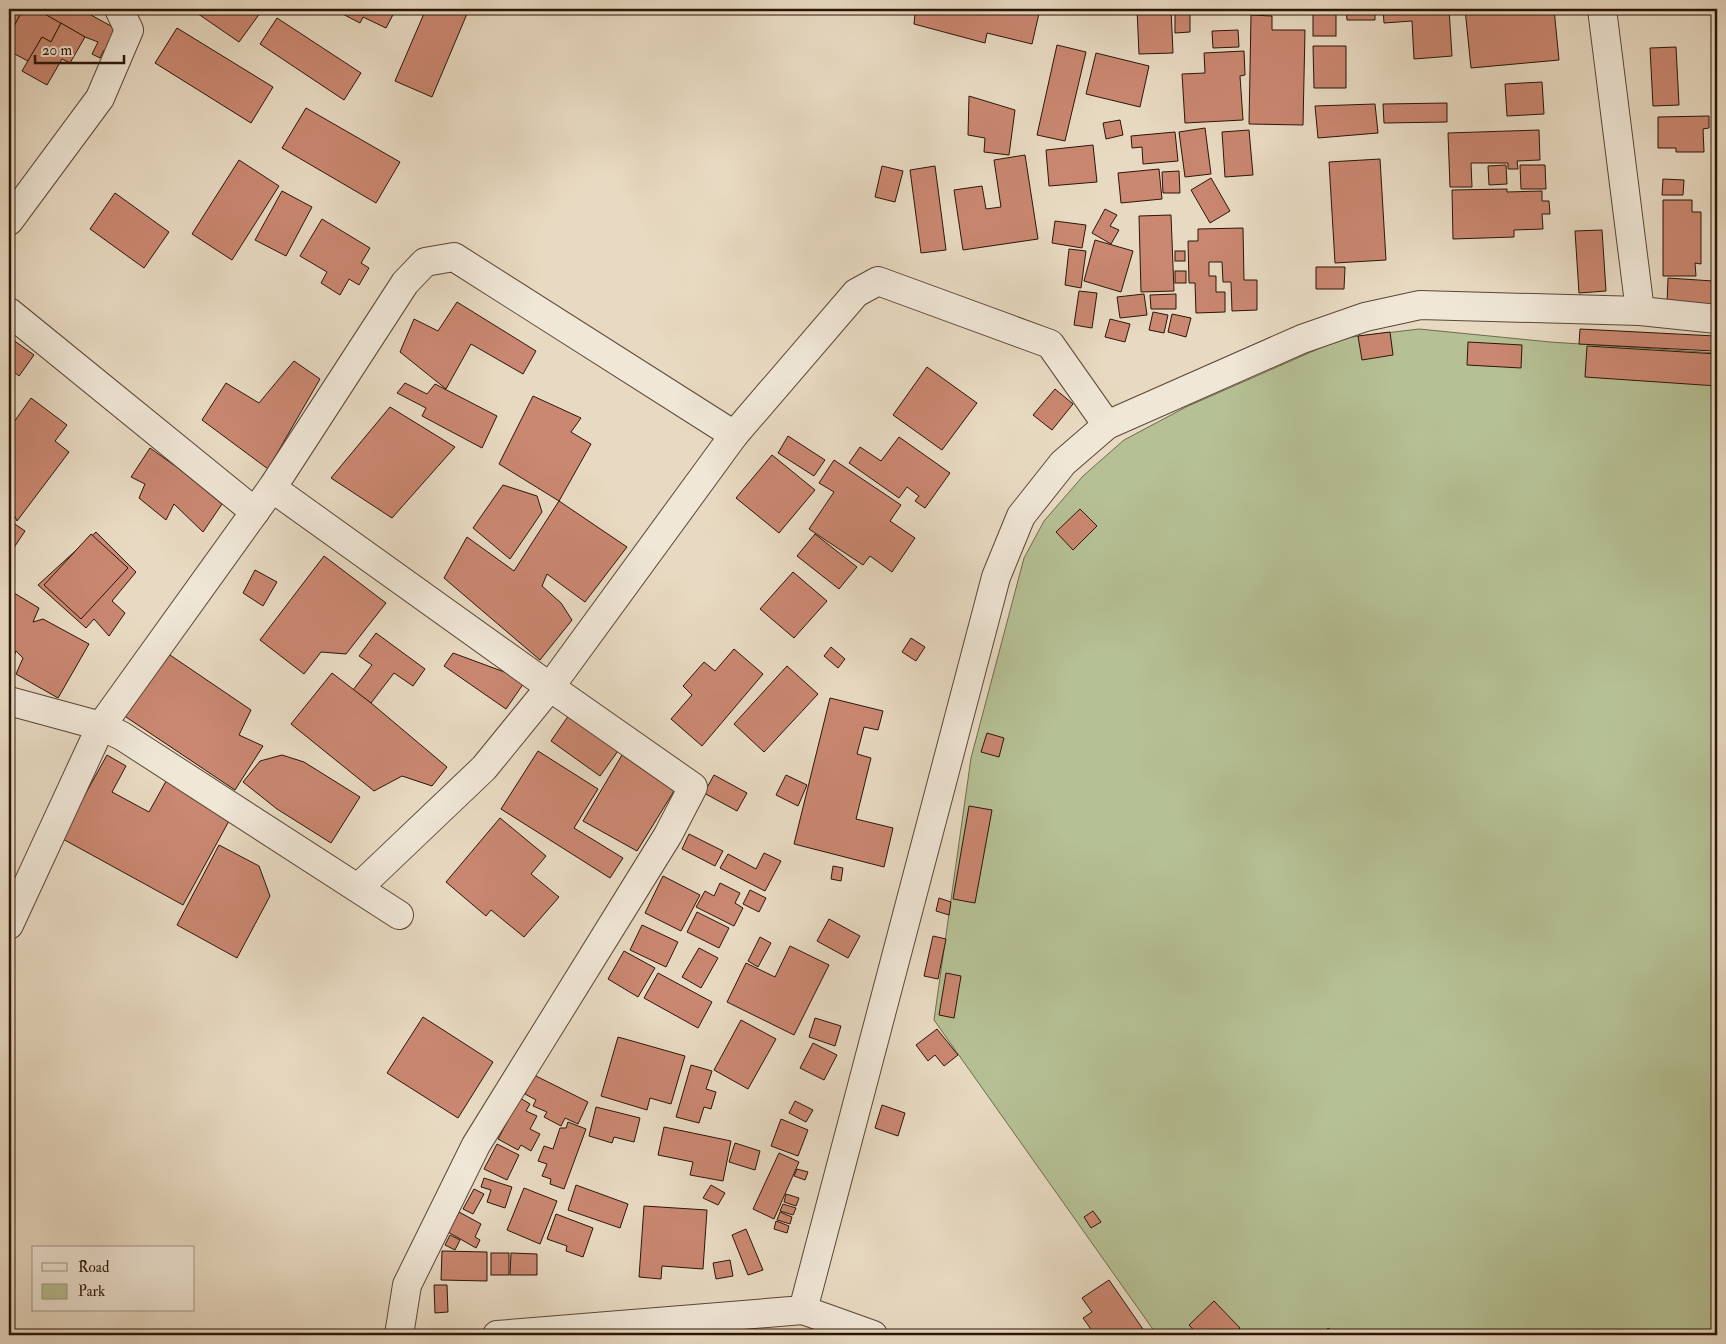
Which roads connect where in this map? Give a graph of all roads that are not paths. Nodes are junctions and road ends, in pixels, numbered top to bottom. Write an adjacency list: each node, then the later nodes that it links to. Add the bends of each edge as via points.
1 (119, 9): 3 (street, via 129,30 100,98)
2 (1602, 9): 4 (street)
3 (9, 221)
4 (1640, 311): 6 (street); 7 (street, via 1420,305 1365,317 1302,340)
5 (9, 312): 10 (street)
6 (1717, 319)
7 (1107, 425): 8 (street, via 1050,344 878,281 856,293); 17 (street, via 1063,463 1021,516 996,577)
8 (734, 436): 9 (street, via 454,257 425,262 406,283); 11 (street)
9 (272, 488): 10 (street); 11 (street)
10 (254, 512): 13 (street)
11 (550, 687): 14 (street, via 484,768); 18 (street, via 693,788 668,835 476,1145 407,1285)
12 (9, 701): 13 (street)
13 (101, 726): 14 (street, via 122,736); 16 (street)
14 (358, 888): 15 (street)
15 (399, 915)
16 (9, 925)
17 (803, 1310): 19 (street); 20 (street)
18 (399, 1335)
19 (497, 1335)
20 (873, 1335)

